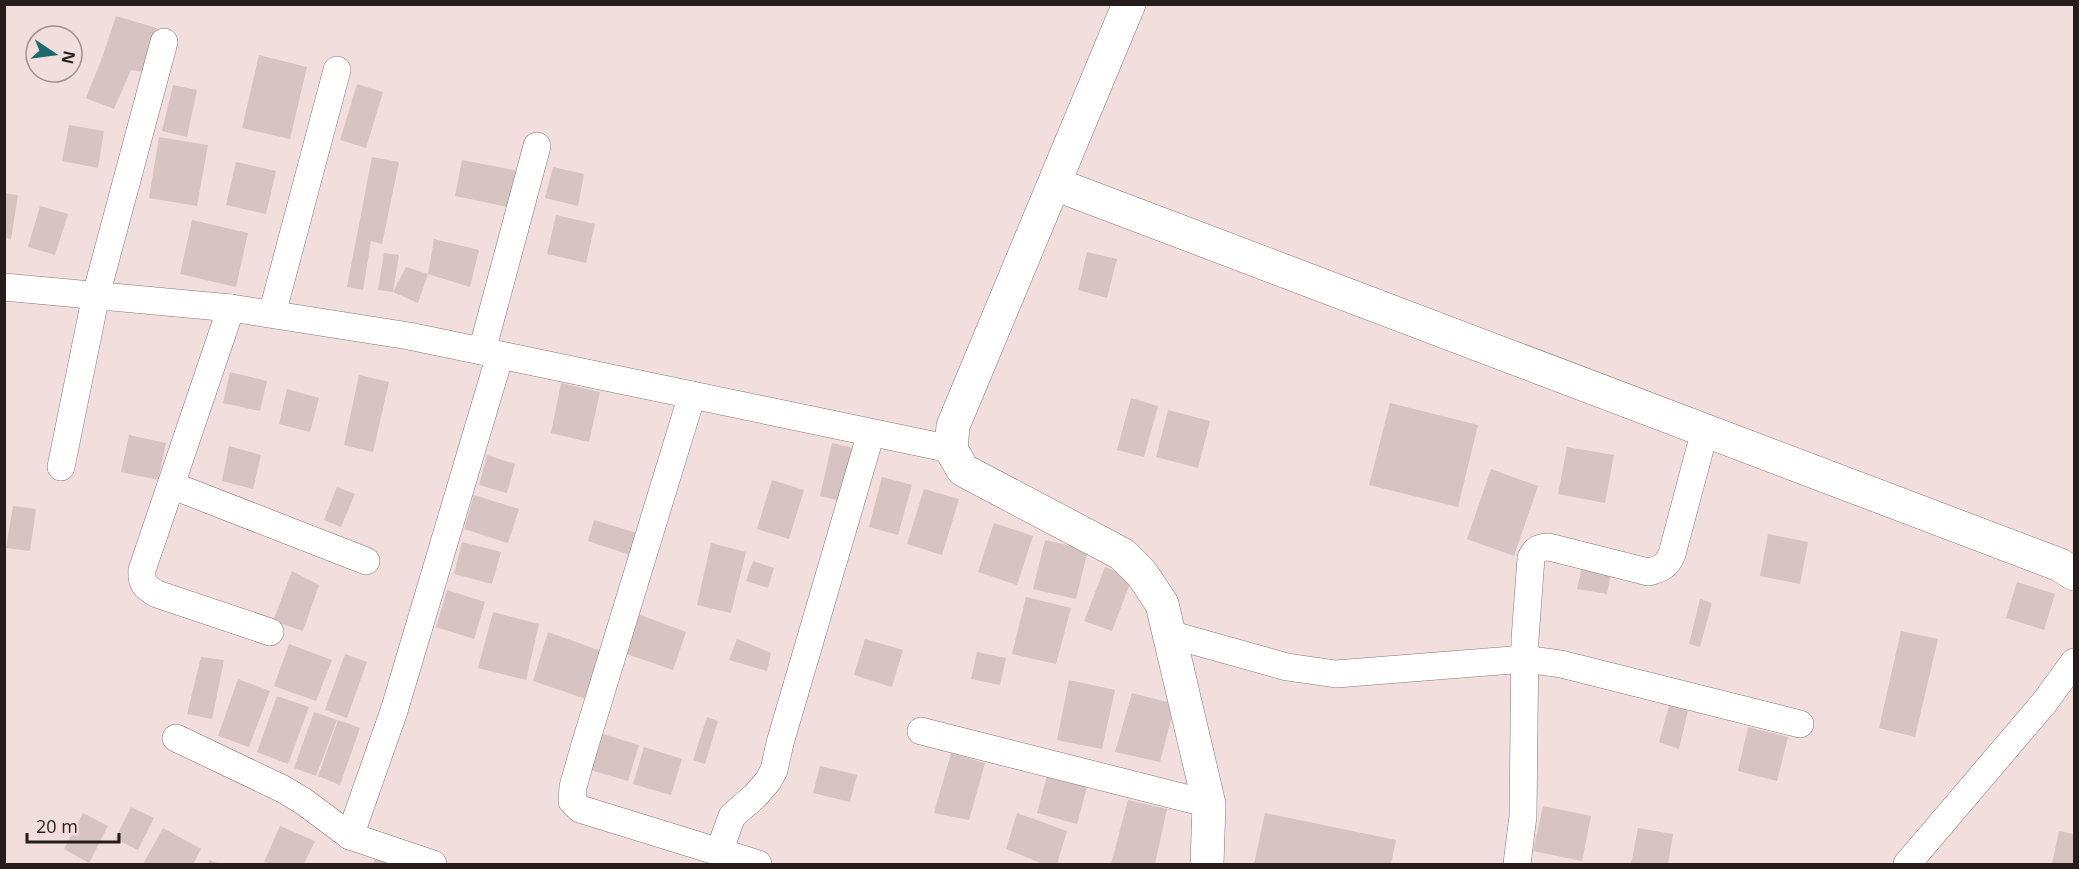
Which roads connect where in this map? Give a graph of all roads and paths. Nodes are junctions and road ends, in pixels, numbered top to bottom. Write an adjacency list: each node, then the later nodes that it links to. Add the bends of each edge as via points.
1 (1129, 4): 5 (street)
2 (164, 42): 7 (street)
3 (337, 70): 9 (street)
4 (537, 146): 10 (street)
5 (1055, 184): 12 (street); 14 (street, via 953,426)
6 (4, 287): 7 (street)
7 (96, 295): 8 (street); 15 (street)
8 (231, 308): 9 (street); 16 (street)
9 (272, 314): 10 (street)
10 (491, 353): 11 (street); 27 (street, via 394,711)
11 (692, 395): 13 (street); 28 (street, via 584,748 572,801 580,809)
12 (1704, 430): 18 (street, via 2060,565); 21 (street, via 1672,554 1660,570 1648,572 1549,547 1533,552)
13 (872, 433): 14 (street); 28 (street, via 774,770 755,796 732,816)
14 (951, 449): 20 (street, via 963,470 1122,554 1142,574 1162,604)
15 (61, 467)
16 (171, 485): 17 (street); 19 (street, via 141,582 157,594)
17 (366, 561)
18 (2074, 574)
19 (270, 632)
20 (1169, 634): 21 (street, via 1287,668 1336,674); 26 (street)
21 (1525, 659): 23 (street, via 1561,664); 32 (street, via 1523,816)
22 (2074, 662): 33 (street, via 2044,703)
23 (1800, 724)
24 (921, 731): 26 (street)
25 (176, 738): 27 (street, via 283,789)
26 (1209, 804): 31 (street)
27 (350, 836): 29 (street)
28 (719, 852): 30 (street)
29 (433, 864)
30 (758, 864)
31 (1207, 864)
32 (1517, 864)
33 (1907, 864)

